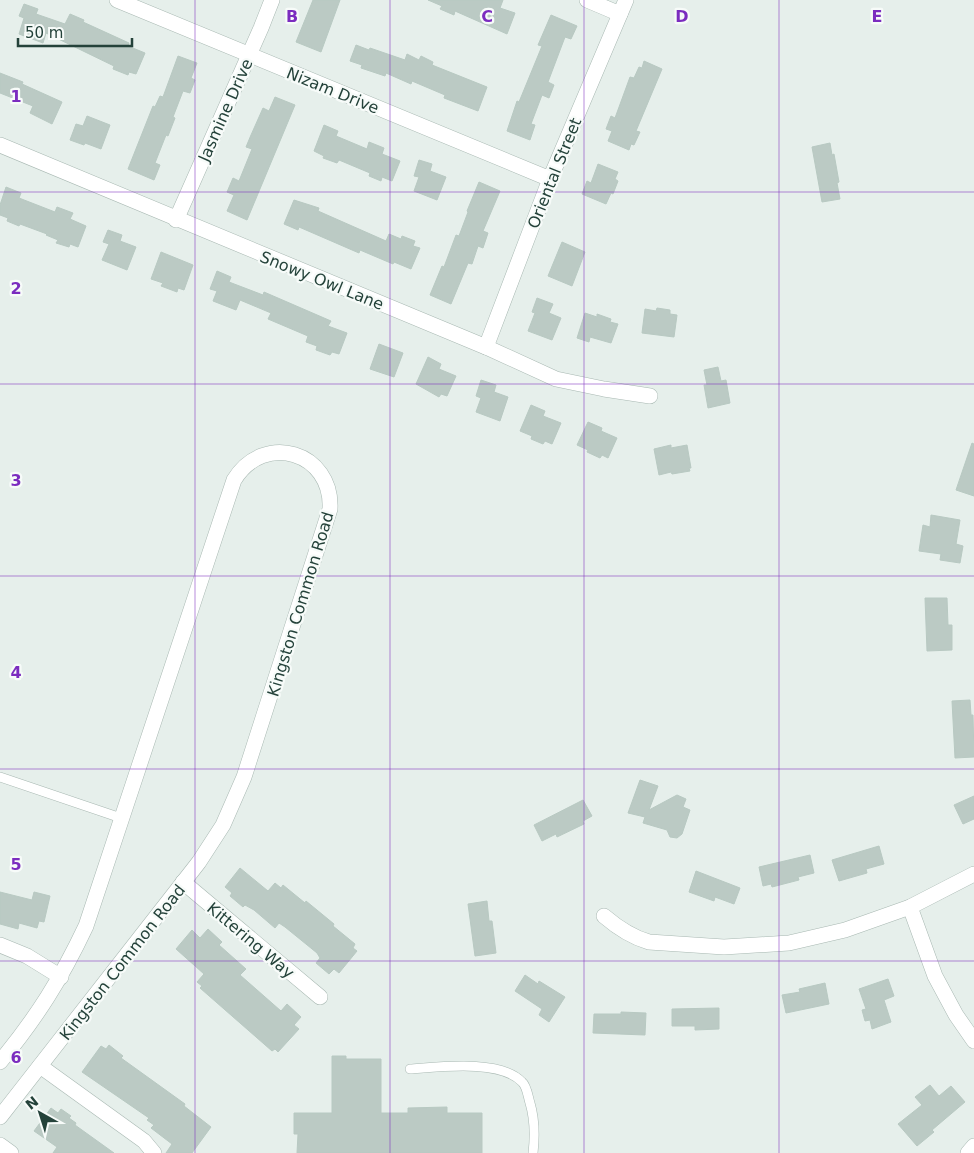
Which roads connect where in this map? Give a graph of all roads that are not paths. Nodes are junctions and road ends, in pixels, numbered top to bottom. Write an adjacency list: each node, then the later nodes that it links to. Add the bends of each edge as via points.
1 (117, 0): 5 (street, Nizam Drive)
2 (272, 0): 5 (street, Jasmine Drive)
3 (587, 0): 4 (street)
4 (623, 7): 7 (street, Oriental Street)
5 (249, 55): 7 (street, Nizam Drive); 8 (street, Jasmine Drive)
6 (0, 145): 8 (street, Snowy Owl Lane)
7 (550, 179): 9 (street, Oriental Street)
8 (176, 220): 9 (street, Snowy Owl Lane)
9 (486, 348): 10 (street, Snowy Owl Lane, via 556,379)
10 (650, 396)
11 (0, 777): 12 (lane)
12 (121, 818): 14 (street, Kingston Common Road, via 234,480 244,467 264,455 287,453 302,457 315,466 328,486 329,517 234,804 211,844); 18 (street, Kingston Common Road, via 86,926)
13 (974, 874): 15 (street)
14 (183, 882): 19 (street, Kittering Way); 22 (street, Kingston Common Road)
15 (910, 907): 16 (street, via 845,930 789,943 724,948 649,942 618,928); 20 (street, via 935,976)
16 (604, 916)
17 (0, 945): 18 (street, via 27,956)
18 (61, 977): 21 (street, Kingston Common Road)
19 (320, 997)
20 (974, 1041)
21 (0, 1062)
22 (40, 1066): 24 (street, Kingston Common Road); 28 (street, via 144,1141)
23 (410, 1069): 29 (lane, via 474,1066 508,1072 523,1082 532,1110)
24 (0, 1118)
25 (0, 1145): 27 (street)
26 (974, 1146): 30 (street)
27 (11, 1153)
28 (154, 1153)
29 (533, 1153)
30 (968, 1153)

